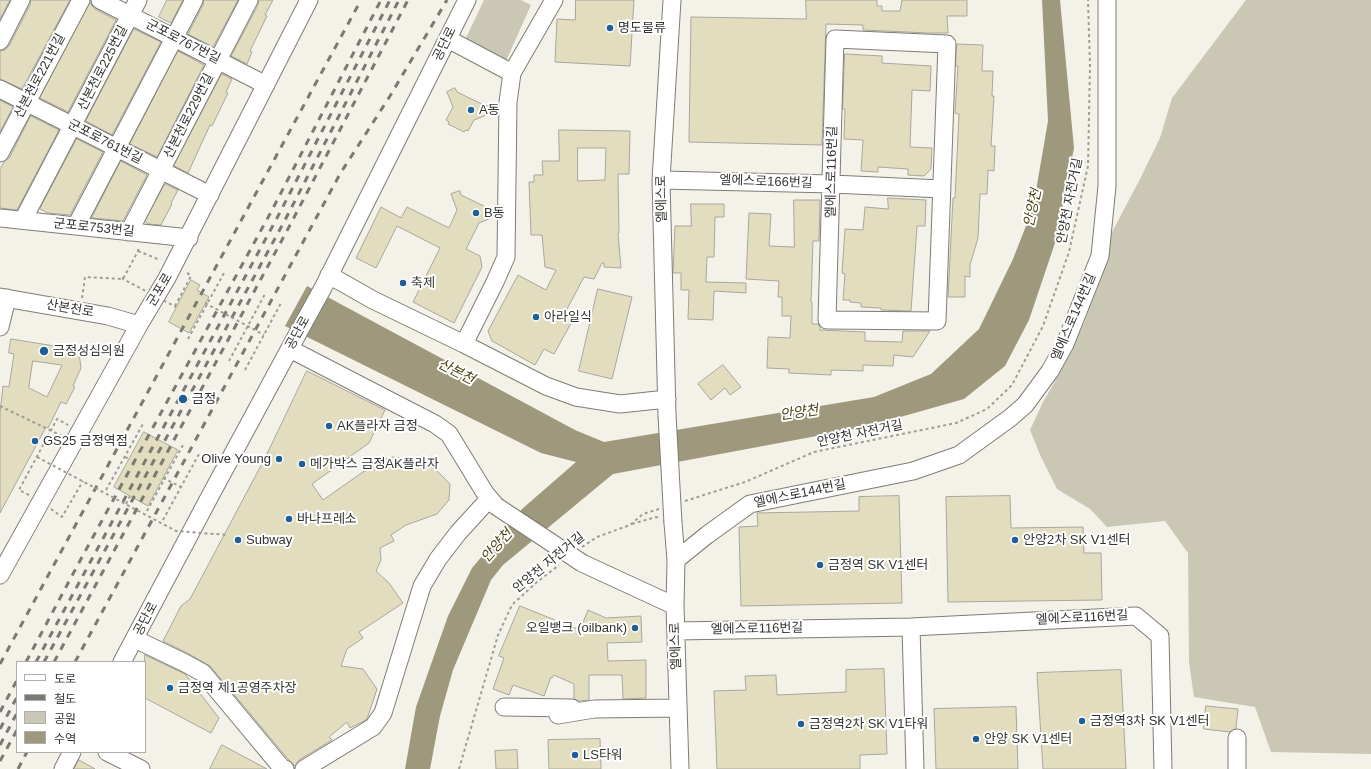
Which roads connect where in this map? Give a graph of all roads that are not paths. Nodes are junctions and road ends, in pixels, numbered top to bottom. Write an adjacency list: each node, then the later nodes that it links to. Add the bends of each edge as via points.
1 (21, 0): 14 (street)
2 (81, 0): 19 (street, 산본천로221번길)
3 (100, 0): 11 (street, 군포로767번길)
4 (194, 0): 12 (street)
5 (249, 0): 15 (street, 산본천로229번길)
6 (310, 0): 17 (street, 군포로)
7 (466, 0): 13 (street, 공단로)
8 (554, 0): 16 (street)
9 (672, 0): 24 (street, 엘에스로)
10 (1107, 0): 41 (street, 엘에스로144번길, via 1107,186 1100,256 1065,344 1050,371 1025,405 959,455 913,471 750,504)
11 (134, 7): 12 (street, 군포로767번길); 20 (street, 산본천로225번길)
12 (174, 38): 15 (street, 군포로767번길); 21 (street)
13 (448, 39): 16 (street); 33 (street, 공단로)
14 (0, 41)
15 (217, 60): 17 (street, 군포로767번길); 23 (street, 산본천로229번길)
16 (512, 73): 38 (street, via 508,102 506,257)
17 (266, 85): 27 (street, 군포로)
18 (0, 88): 19 (street, 군포로761번길)
19 (26, 102): 20 (street, 군포로761번길); 22 (street, 산본천로221번길)
20 (73, 126): 21 (street, 군포로761번길); 29 (street, 산본천로225번길)
21 (117, 148): 23 (street, 군포로761번길); 30 (street)
22 (0, 153)
23 (161, 170): 27 (street, 군포로761번길); 31 (street, 산본천로229번길)
24 (661, 180): 25 (street, 엘에스로166번길); 39 (street, 엘에스로)
25 (832, 184): 26 (street, 엘에스로166번길); 26 (street, 엘에스로116번길, via 827,320 937,321); 26 (street, 엘에스로116번길, via 835,40 947,44)
26 (942, 189)
27 (210, 195): 32 (street, 군포로)
28 (0, 218): 29 (street, 군포로753번길)
29 (23, 220): 30 (street, 군포로753번길)
30 (76, 226): 31 (street, 군포로753번길)
31 (134, 232): 32 (street, 군포로753번길)
32 (191, 234): 35 (street, 군포로)
33 (327, 281): 37 (street, 공단로, bridge); 38 (street)
34 (4, 298): 35 (street, 산본천로, via 108,316); 36 (street)
35 (139, 325): 42 (street, 군포로)
36 (0, 327)
37 (293, 342): 40 (street, via 449,434); 46 (street, 공단로)
38 (464, 344): 39 (street, via 546,386 576,397 620,404)
39 (667, 407): 41 (street, 엘에스로, bridge)
40 (493, 503): 43 (street, bridge); 58 (street, via 458,533 422,586 383,713 373,727)
41 (676, 560): 43 (street, 엘에스로)
42 (1, 572)
43 (675, 606): 45 (street, 엘에스로)
44 (911, 627): 45 (street, 엘에스로116번길); 60 (street); 61 (street, 엘에스로116번길, via 1136,616 1160,636)
45 (676, 631): 49 (street, 엘에스로)
46 (135, 640): 47 (street, 공단로); 57 (street, via 203,673)
47 (123, 661)
48 (504, 706): 50 (street)
49 (678, 708): 50 (street); 59 (street, 엘에스로)
50 (594, 709): 51 (street)
51 (558, 715)
52 (1237, 738): 62 (street)
53 (71, 753): 55 (street)
54 (109, 753): 56 (street)
55 (63, 769)
56 (141, 769)
57 (285, 769)
58 (304, 769)
59 (680, 769)
60 (915, 769)
61 (1163, 769)
62 (1237, 769)

